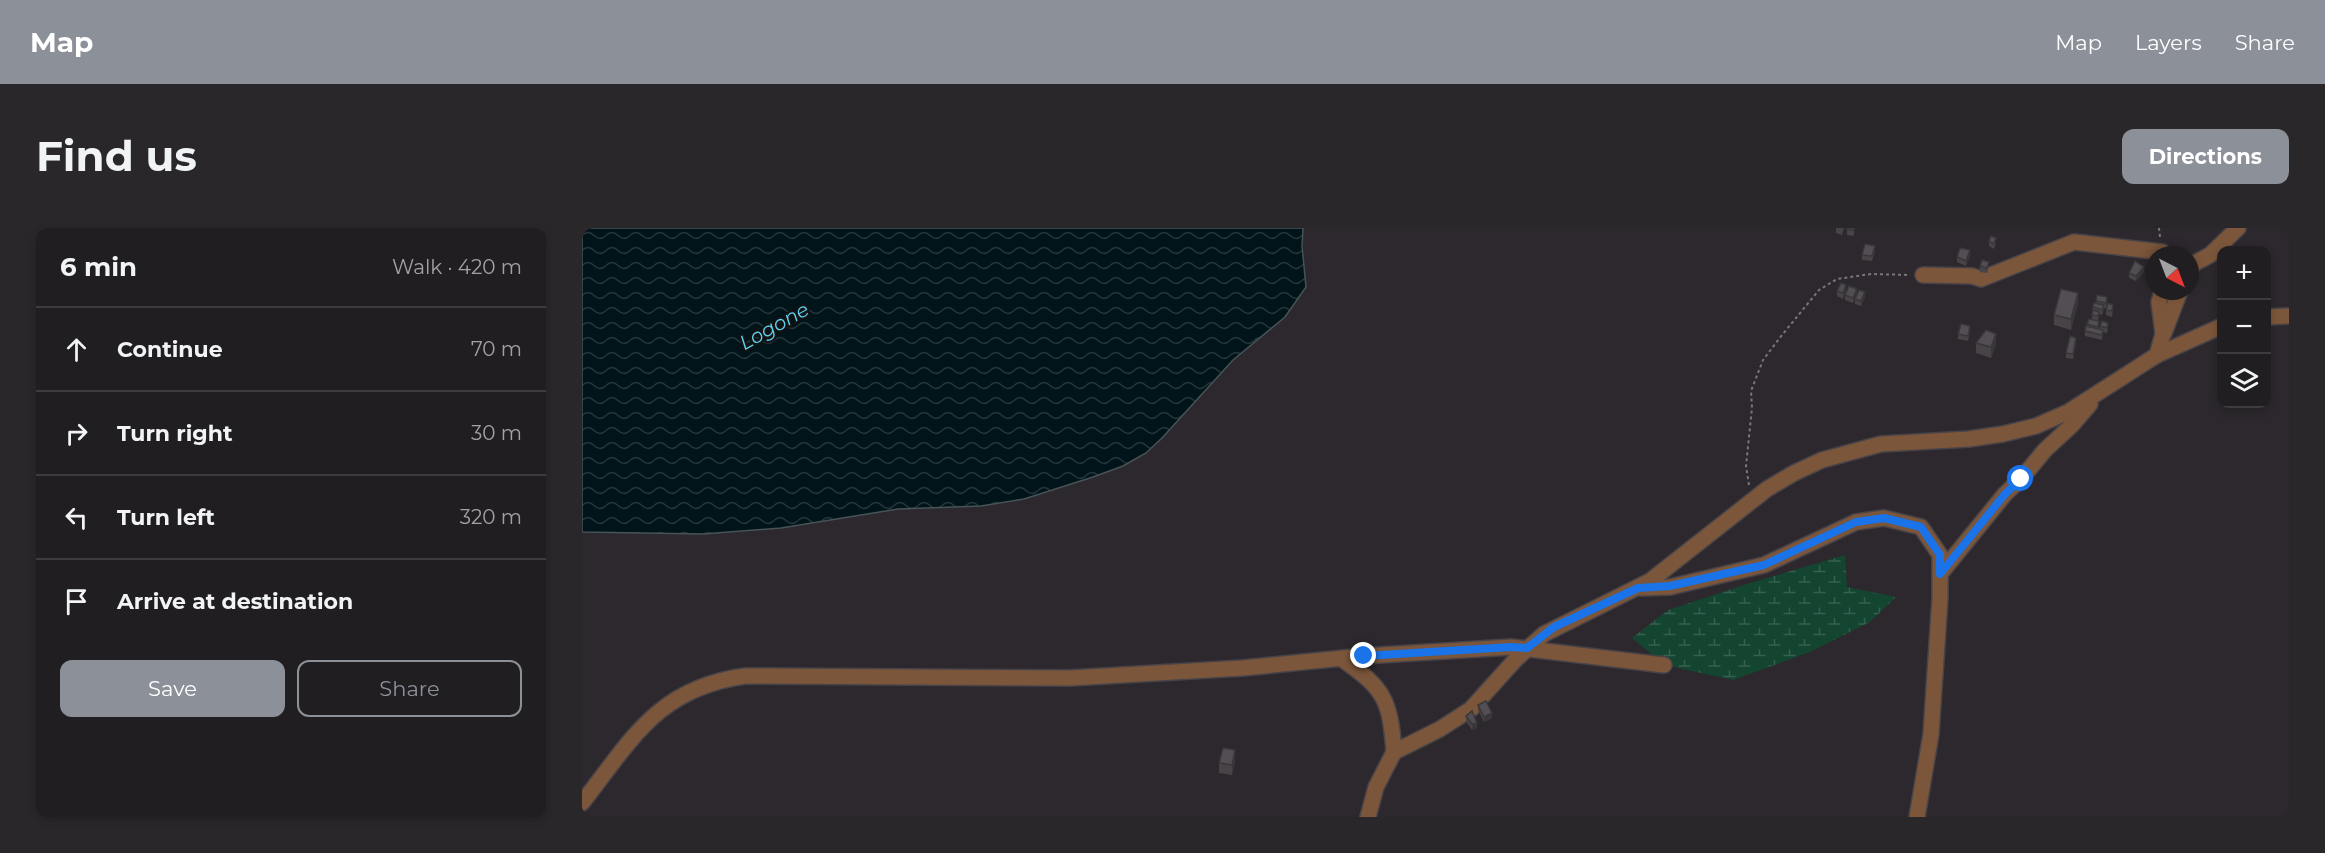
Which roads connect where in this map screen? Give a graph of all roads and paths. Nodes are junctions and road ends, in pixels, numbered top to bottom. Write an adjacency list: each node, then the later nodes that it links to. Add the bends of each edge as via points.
1 (2238, 228): 3 (street)
2 (2145, 250): 4 (street, via 2074,242 1981,279)
3 (2199, 261)
4 (1923, 275): 13 (path, via 1871,274 1837,279 1819,290 1763,360 1751,391 1746,466)
5 (2160, 300): 10 (street)
6 (2177, 300): 10 (street)
7 (2289, 316): 8 (street)
8 (2271, 317)
9 (2217, 328): 11 (street)
10 (2163, 334): 11 (street)
11 (2157, 355): 12 (street)
12 (2097, 394): 14 (street, via 2005,494); 15 (street, via 2036,426 2003,434 1881,444 1822,460 1767,489)
13 (1749, 485)
14 (1940, 574): 15 (street, via 1940,555 1921,527 1884,518 1856,522 1764,565 1670,586); 22 (street, via 1930,734)
15 (1638, 588): 16 (street, via 1554,627)
16 (1527, 648): 17 (street); 18 (street); 19 (street, via 1471,709)
17 (1342, 658): 19 (street, via 1368,678 1384,697 1392,721); 20 (street, via 1070,678 725,679 687,692 654,715)
18 (1664, 665)
19 (1395, 752): 21 (street, via 1376,787)
20 (582, 802)
21 (1368, 817)
22 (1917, 817)

